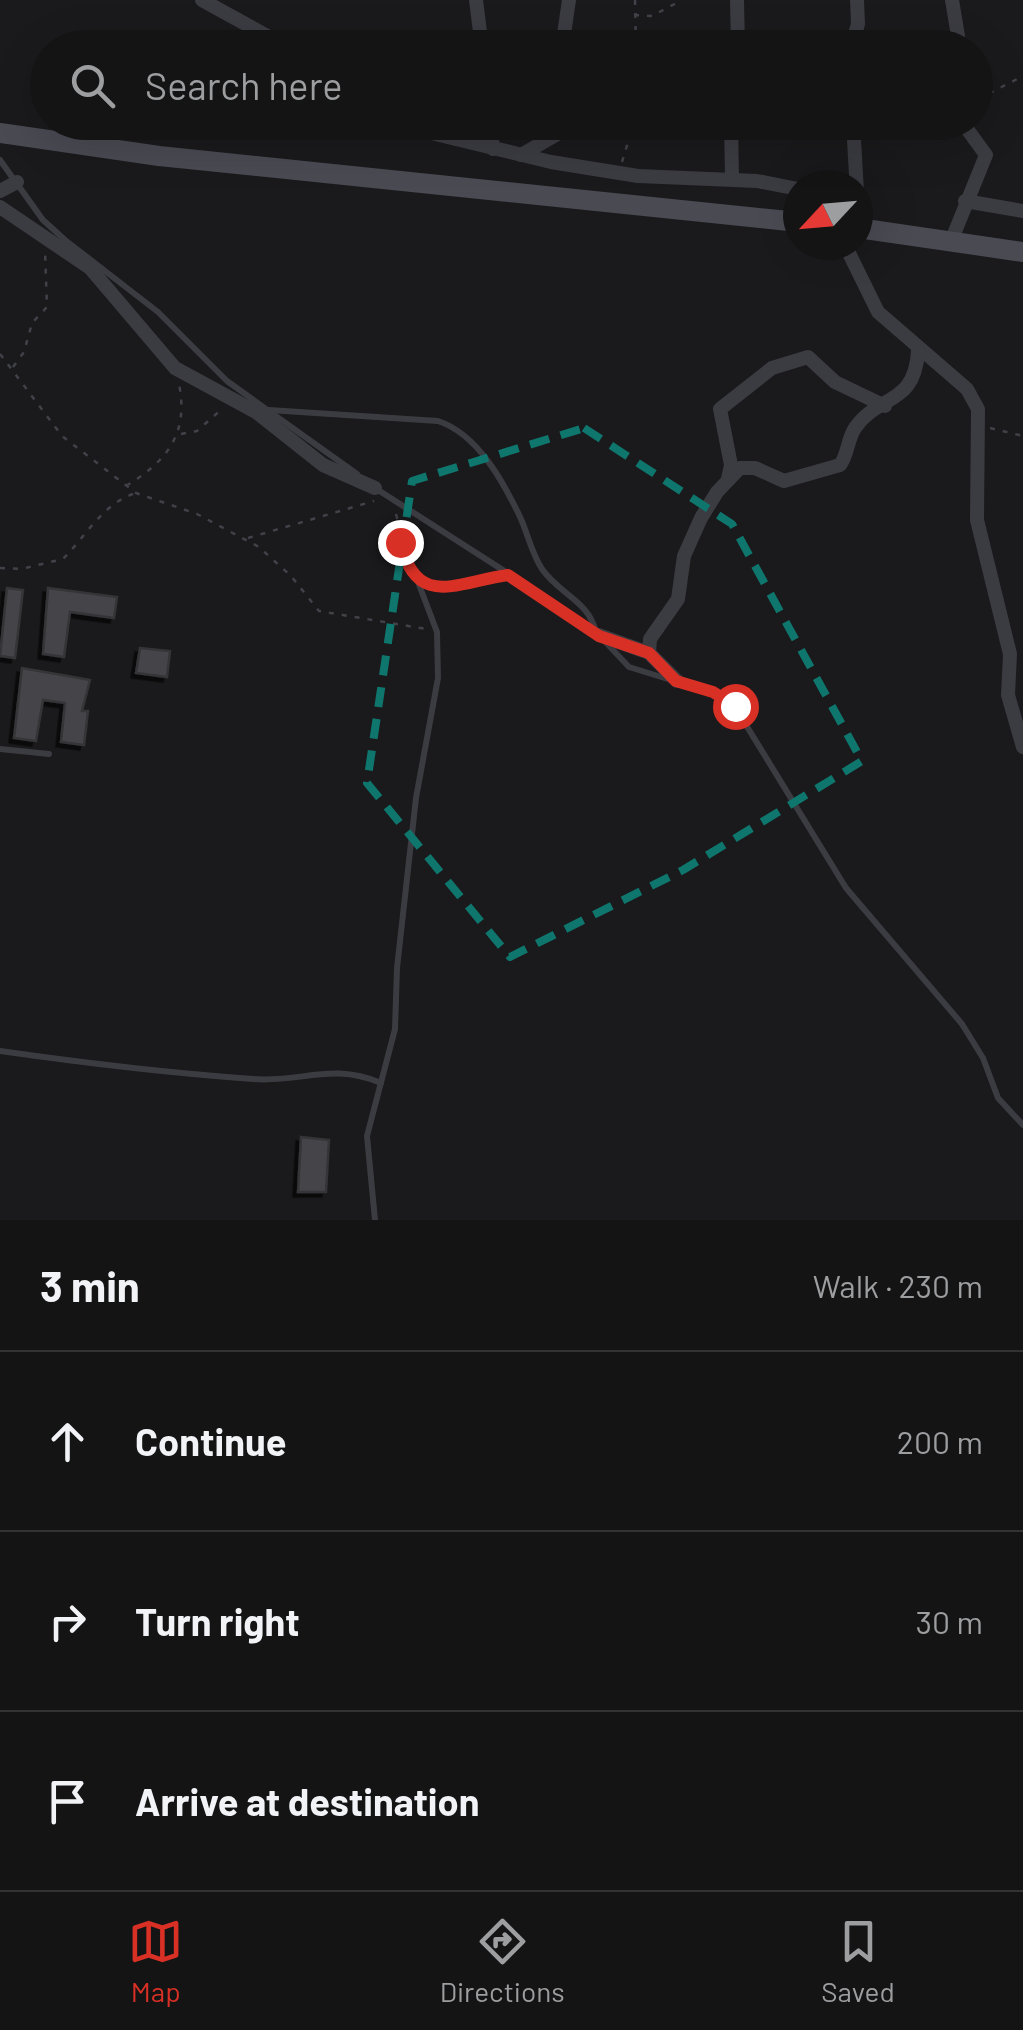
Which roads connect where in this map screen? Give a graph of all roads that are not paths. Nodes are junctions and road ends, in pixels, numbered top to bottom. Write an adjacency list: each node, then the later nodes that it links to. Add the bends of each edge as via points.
1 (202, 0): 7 (street)
2 (476, 0): 8 (street)
3 (569, 0): 9 (street)
4 (737, 0): 10 (street)
5 (857, 0): 11 (street)
6 (952, 0): 12 (street)
7 (256, 30)
8 (480, 30)
9 (565, 30)
10 (738, 30)
11 (856, 30)
12 (957, 30)
13 (0, 133): 14 (street)
14 (30, 137)
15 (48, 140): 33 (street)
16 (457, 140): 22 (street)
17 (492, 140): 22 (street)
18 (548, 140): 23 (street)
19 (731, 140): 26 (street)
20 (854, 140): 25 (street)
21 (975, 140): 30 (street, via 986,155)
22 (493, 149): 23 (street)
23 (521, 156): 26 (street, via 618,173)
24 (0, 160): 27 (lane)
25 (856, 170)
26 (732, 180): 28 (street)
27 (17, 182): 29 (street); 40 (lane, via 49,226)
28 (783, 187)
29 (0, 191)
30 (964, 201): 32 (street); 35 (street)
31 (0, 208): 42 (street, via 90,268 175,368 256,412 323,465)
32 (1023, 212)
33 (783, 220)
34 (873, 231): 35 (street)
35 (950, 244): 36 (street)
36 (1023, 252)
37 (852, 260): 38 (street, via 878,312)
38 (918, 351): 39 (street, via 912,380); 47 (street, via 967,389 980,425 977,520 1010,654 1008,694)
39 (885, 406): 41 (street, via 858,424 836,467 784,480 745,468); 41 (street, via 835,382 810,358 780,364 720,409)
40 (268, 410): 42 (lane); 44 (lane, via 438,421 458,430 480,449 542,569 580,602)
41 (728, 479): 45 (street, via 701,518 684,556 678,600 650,639)
42 (379, 491): 44 (lane)
43 (418, 582): 51 (lane, via 437,632 438,678 416,798 395,1029)
44 (598, 634): 45 (street); 46 (lane, via 629,667)
45 (649, 653): 46 (street)
46 (676, 681): 52 (lane, via 726,699 744,716 846,888 962,1024 998,1098)
47 (1023, 747)
48 (0, 748): 49 (lane)
49 (49, 754)
50 (0, 1052): 51 (lane, via 253,1079 336,1070)
51 (381, 1083): 53 (lane, via 366,1151)
52 (1023, 1125)
53 (375, 1220)

